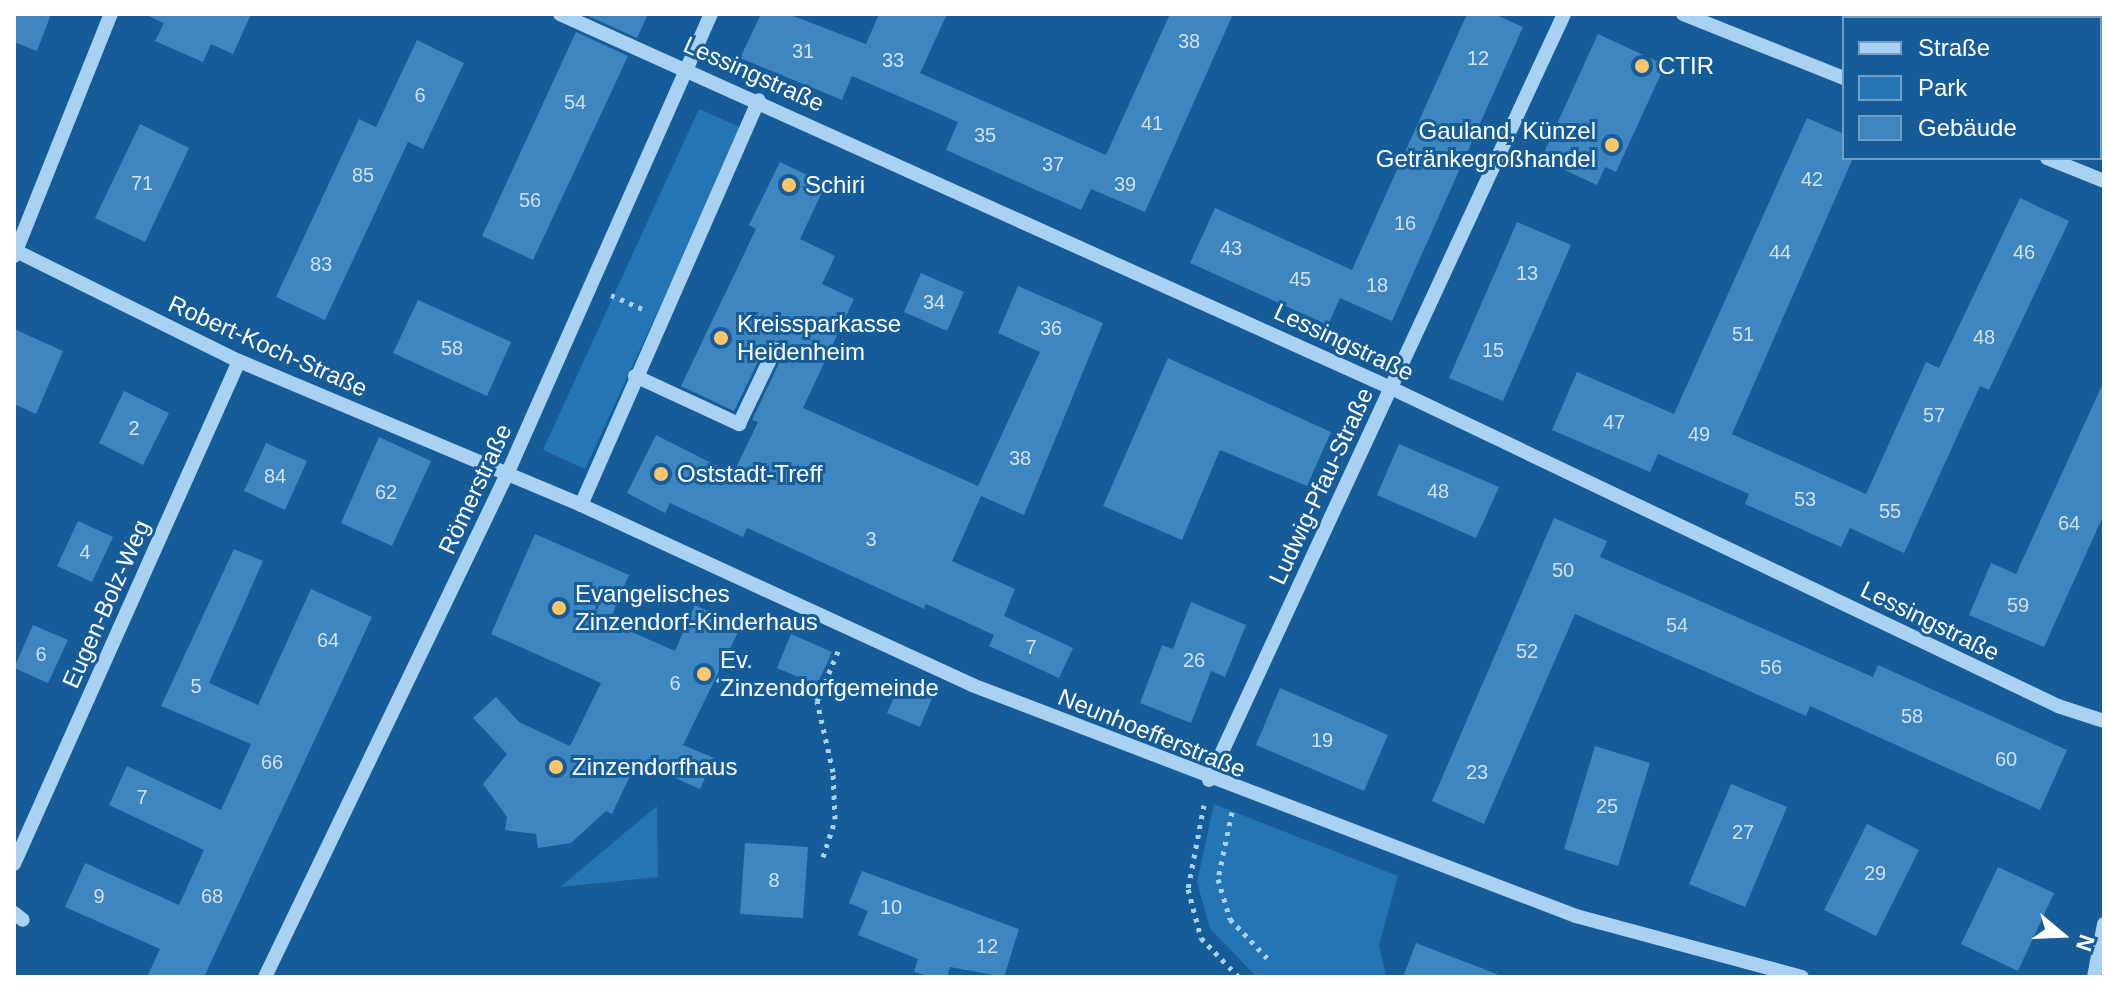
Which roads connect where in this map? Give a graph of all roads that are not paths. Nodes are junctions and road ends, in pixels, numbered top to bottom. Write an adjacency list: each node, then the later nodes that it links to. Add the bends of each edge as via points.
1 (111, 14): 11 (street)
2 (560, 14): 6 (street, Lessingstraße)
3 (711, 14): 6 (street, Römerstraße)
4 (1564, 14): 15 (street, Ludwig-Pfau-Straße)
5 (1683, 14): 7 (street)
6 (688, 68): 8 (street, Lessingstraße); 16 (street, Römerstraße)
7 (1842, 77)
8 (759, 100): 14 (street); 15 (street, Lessingstraße)
9 (2052, 160): 10 (street)
10 (2104, 181)
11 (15, 252): 13 (street, Robert-Koch-Straße)
12 (775, 349): 14 (street, via 739,424)
13 (239, 361): 16 (street, Robert-Koch-Straße); 20 (street, Eugen-Bolz-Weg)
14 (635, 376): 17 (street)
15 (1391, 388): 18 (street, Lessingstraße, via 2058,706); 19 (street, Ludwig-Pfau-Straße)
16 (508, 472): 17 (street, Neunhoefferstraße); 22 (street, Römerstraße)
17 (581, 505): 19 (street, Neunhoefferstraße, via 847,629)
18 (2104, 721)
19 (1209, 780): 23 (street, Neunhoefferstraße, via 1576,916)
20 (14, 864)
21 (2104, 924): 24 (street)
22 (265, 977)
23 (1802, 977)
24 (2094, 977)

